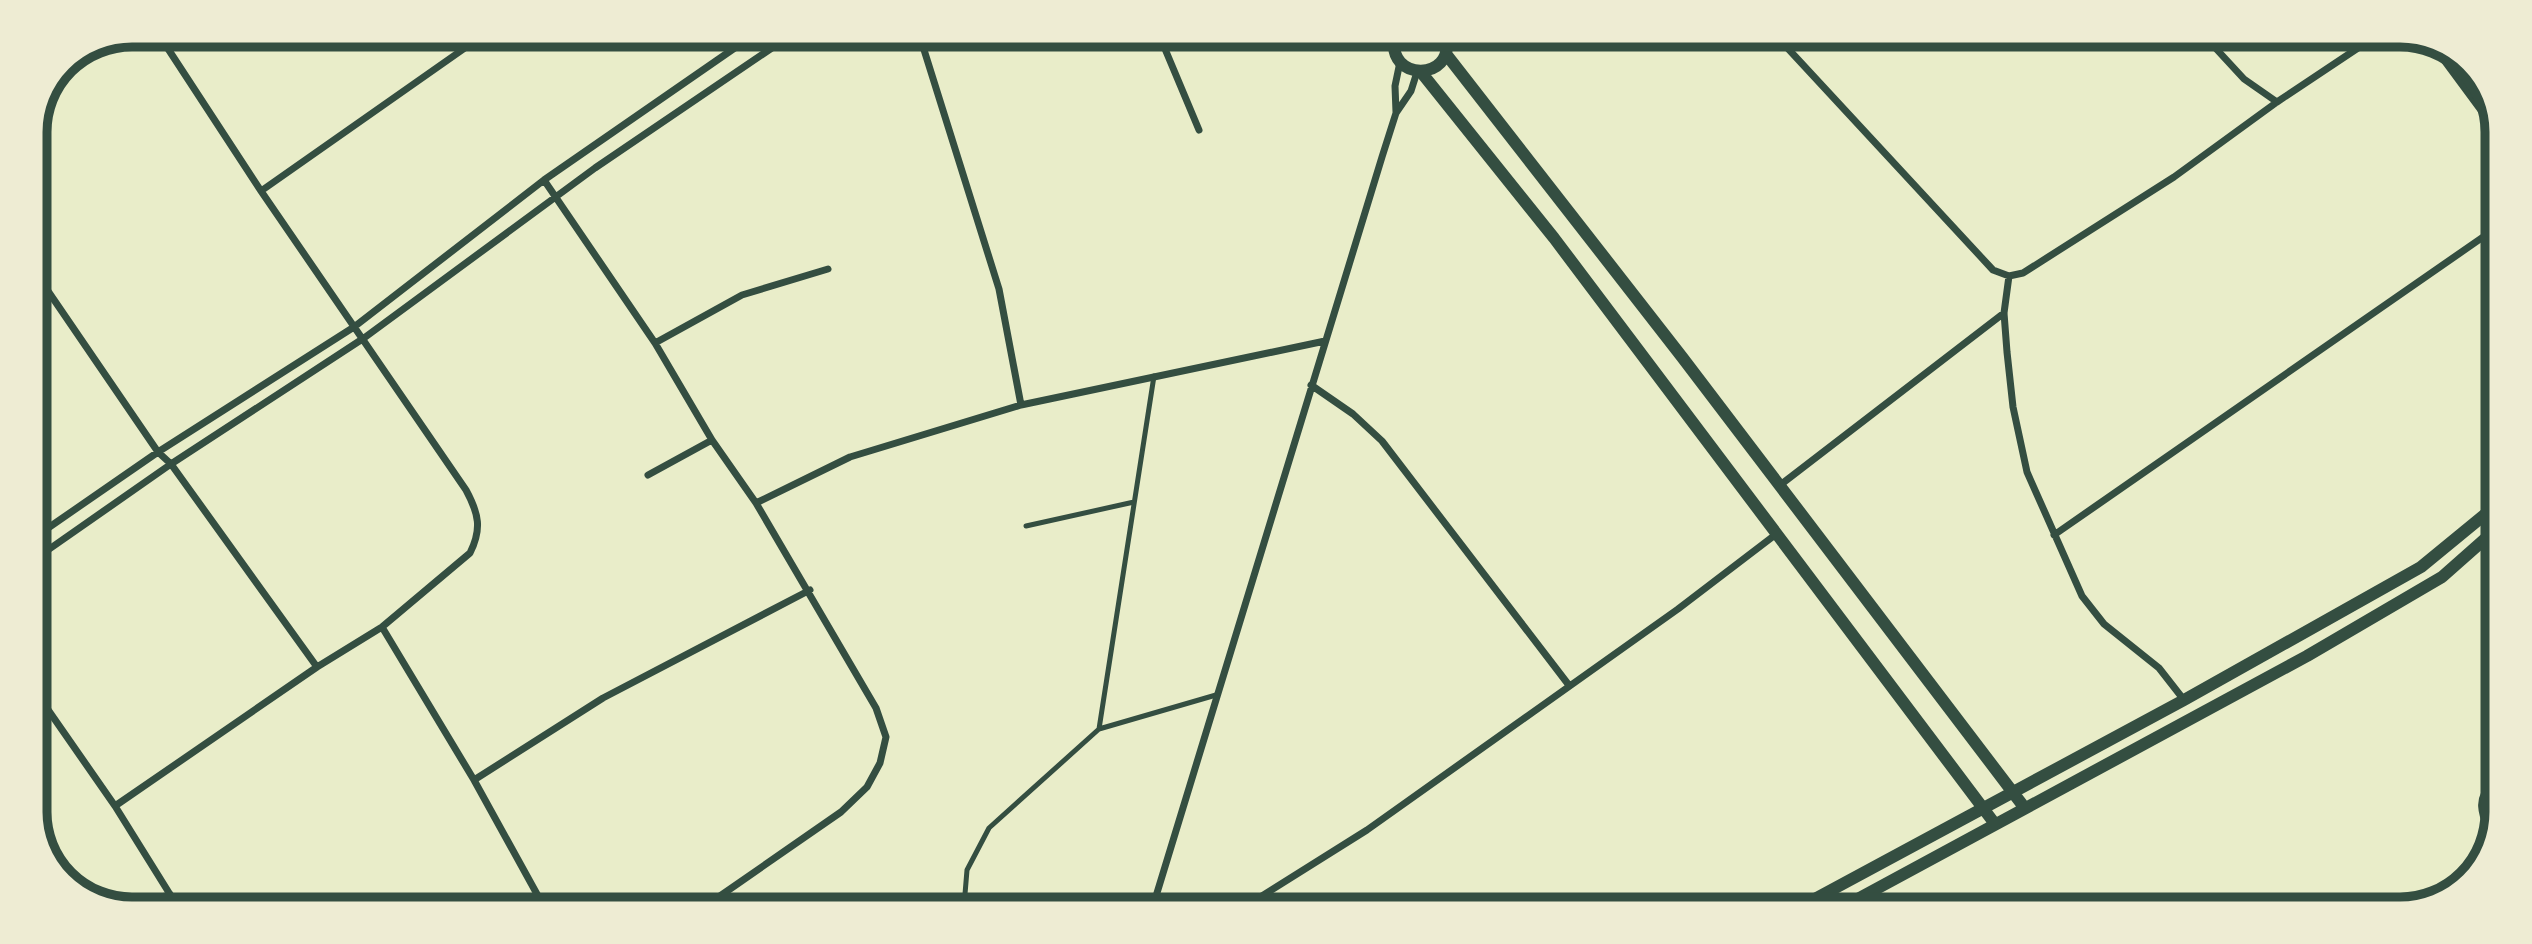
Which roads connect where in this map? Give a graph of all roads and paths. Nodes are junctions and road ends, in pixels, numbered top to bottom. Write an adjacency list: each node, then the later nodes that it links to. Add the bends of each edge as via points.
1 (167, 47): 21 (street)
2 (466, 47): 21 (street)
3 (736, 47): 20 (street)
4 (774, 47): 22 (street)
5 (923, 47): 34 (street, via 999,289)
6 (1164, 47): 19 (street)
7 (1395, 47): 13 (street)
8 (1445, 47): 15 (street, via 1434,69)
9 (1450, 47): 39 (street)
10 (1786, 47): 25 (street, via 1993,270)
11 (2214, 47): 16 (street, via 2244,79)
12 (2360, 47): 16 (street)
13 (1400, 62): 15 (street); 18 (street)
14 (2451, 64): 17 (street)
15 (1419, 72): 18 (street); 45 (street, via 1554,238)
16 (2277, 102): 25 (street, via 2174,177 2024,273)
17 (2481, 109)
18 (1396, 113): 30 (street)
19 (1199, 130)
20 (544, 180): 22 (street); 28 (street)
21 (261, 191): 28 (street)
22 (555, 198): 29 (street); 31 (street)
23 (2485, 236): 46 (street)
24 (828, 269): 31 (street, via 742,295)
25 (2009, 276): 27 (street)
26 (47, 296): 36 (street)
27 (2004, 313): 39 (street); 46 (street, via 2013,407 2024,459)
28 (354, 327): 29 (street); 36 (street)
29 (364, 338): 37 (street); 50 (street, via 466,491 480,524 470,553)
30 (1325, 341): 32 (street); 33 (street)
31 (655, 343): 35 (street)
32 (1154, 375): 34 (street); 40 (lane)
33 (1311, 385): 52 (street, via 1382,441); 53 (street)
34 (1021, 405): 41 (street, via 850,457)
35 (712, 440): 38 (street); 41 (street)
36 (158, 452): 37 (street); 44 (street)
37 (171, 464): 48 (street); 51 (street)
38 (648, 475)
39 (1779, 486): 58 (street)
40 (1134, 502): 43 (lane); 56 (lane)
41 (756, 503): 49 (street)
42 (2485, 514): 54 (street, via 2421,567)
43 (1026, 526)
44 (47, 529)
45 (1775, 535): 52 (street); 61 (street)
46 (2054, 536): 54 (street, via 2092,610 2160,668)
47 (2485, 539): 62 (street, via 2420,591)
48 (47, 551)
49 (810, 590): 57 (street, via 603,698); 69 (street, via 876,708 886,737 880,763 867,787 841,812)
50 (382, 627): 51 (street); 57 (street)
51 (317, 667): 60 (street)
52 (1568, 684): 72 (street, via 1367,830)
53 (1216, 695): 56 (lane); 71 (street)
54 (2184, 700): 58 (street)
55 (47, 708): 60 (street)
56 (1099, 729): 70 (lane, via 989,828 967,870)
57 (474, 780): 68 (street)
58 (2012, 790): 61 (street); 62 (street)
59 (2485, 793): 63 (street, via 2480,803)
60 (115, 806): 65 (street)
61 (1981, 807): 64 (street); 73 (street)
62 (2024, 807): 64 (street)
63 (2484, 818)
64 (1995, 824): 74 (street)
65 (170, 894): 66 (street); 67 (street)
66 (162, 897)
67 (172, 897)
68 (539, 897)
69 (719, 897)
70 (965, 897)
71 (1156, 897)
72 (1260, 897)
73 (1818, 897)
74 (1861, 897)

